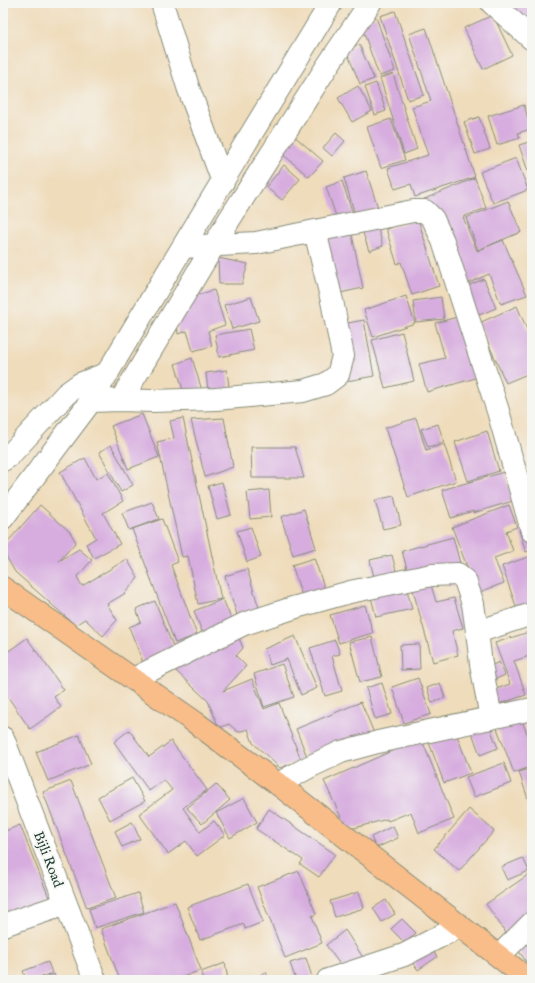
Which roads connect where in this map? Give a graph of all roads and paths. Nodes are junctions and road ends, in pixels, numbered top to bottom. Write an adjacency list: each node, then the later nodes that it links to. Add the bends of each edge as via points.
1 (162, 3): 6 (street)
2 (331, 3): 6 (street)
3 (370, 3): 8 (street, via 324,71)
4 (492, 3): 5 (street)
5 (532, 39)
6 (223, 182): 9 (street)
7 (315, 231): 8 (street, via 256,243); 11 (street, via 343,356 338,375 326,384 303,391 216,399); 15 (street, via 412,211 425,212 433,218 443,241 498,411)
8 (215, 245): 9 (street); 11 (street)
9 (182, 246): 10 (street)
10 (108, 373): 12 (street); 13 (street, via 80,384 66,394)
11 (121, 400): 12 (street)
12 (91, 401): 14 (street)
13 (3, 460)
14 (3, 518)
15 (532, 531)
16 (3, 588): 19 (main road)
17 (532, 614): 18 (street)
18 (477, 632): 19 (street, via 473,604 465,580 458,574 432,575 350,592 244,624); 21 (street)
19 (133, 679): 23 (main road)
20 (532, 709): 21 (street)
21 (491, 718): 23 (street, via 341,752 309,766)
22 (3, 738): 24 (street, Bijli Road)
23 (278, 784): 27 (main road)
24 (66, 904): 26 (street); 29 (street, Bijli Road)
25 (532, 923): 28 (street)
26 (3, 925)
27 (460, 926): 28 (main road); 30 (street, via 404,955)
28 (499, 956): 31 (main road)
29 (95, 980)
30 (328, 980)
31 (529, 980)

